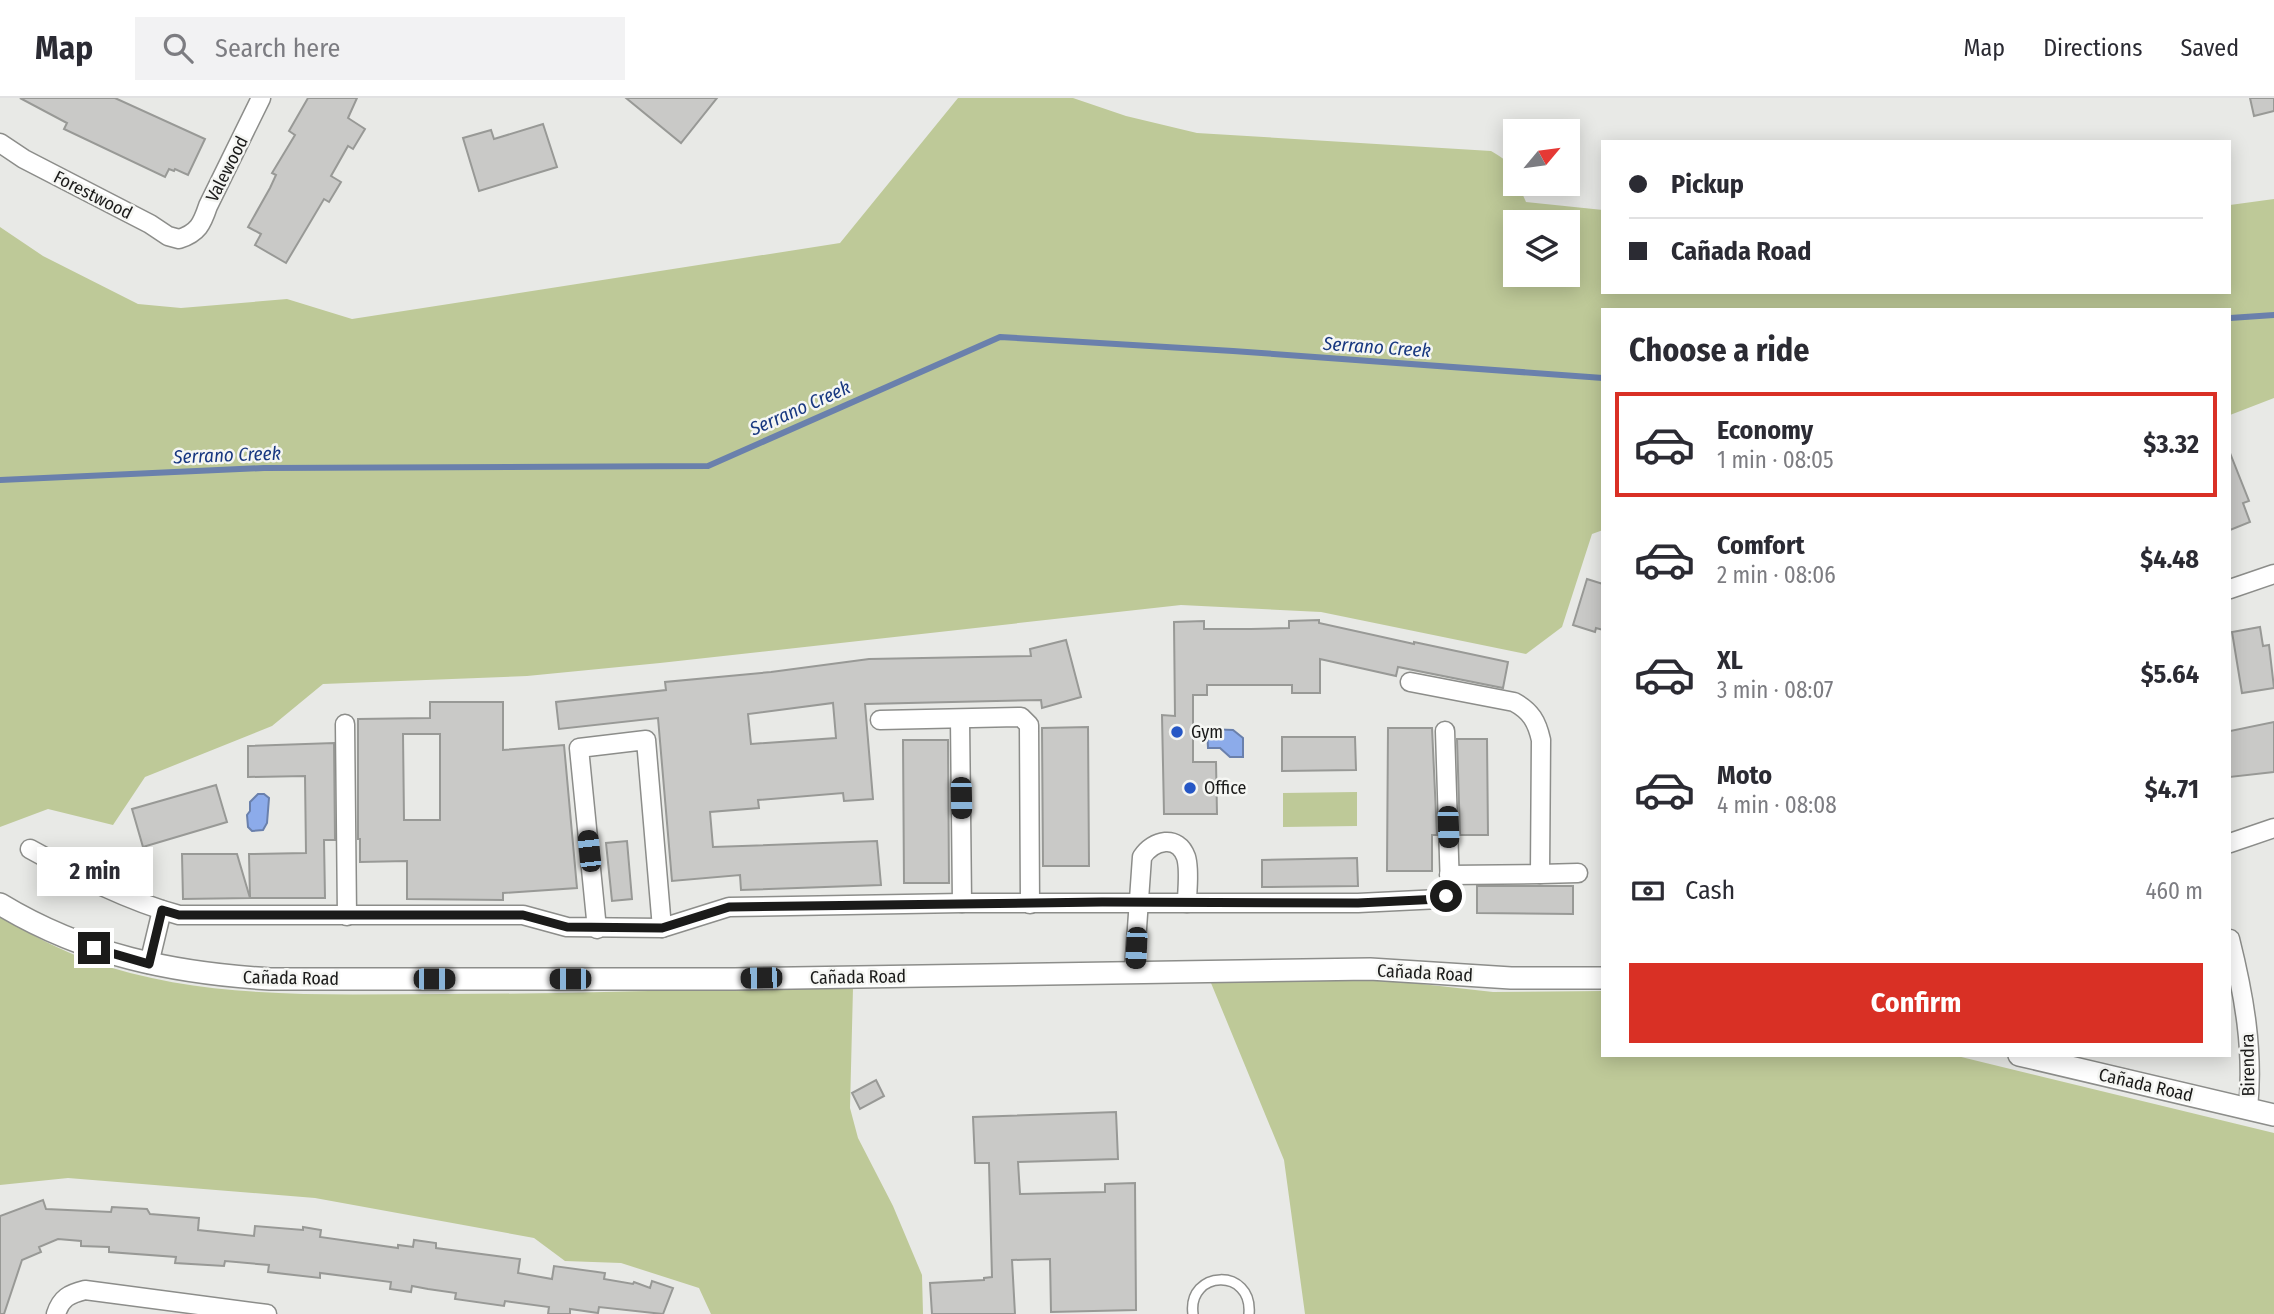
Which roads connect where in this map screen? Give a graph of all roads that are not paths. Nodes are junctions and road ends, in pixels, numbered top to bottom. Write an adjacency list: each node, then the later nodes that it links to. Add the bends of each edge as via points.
1 (261, 98): 3 (street, Valewood, via 202,223)
2 (0, 143): 3 (street, Forestwood, via 168,236)
3 (188, 236)
4 (2274, 574): 5 (street)
5 (2231, 589)
6 (1410, 682): 15 (street, via 1514,702 1538,725)
7 (960, 719): 8 (street); 17 (street); 21 (street, via 1021,717 1029,725)
8 (880, 720)
9 (345, 724): 23 (street)
10 (1445, 731): 16 (street)
11 (2274, 828): 12 (street)
12 (2231, 843)
13 (30, 849): 22 (street)
14 (1578, 873): 15 (street)
15 (1540, 874): 16 (street)
16 (1449, 875): 19 (street, via 1450,888 1440,899)
17 (962, 903): 21 (street); 24 (street, via 729,907)
18 (1139, 903): 19 (street); 19 (street, via 1142,857 1147,849 1166,840 1185,855); 21 (street); 28 (street)
19 (1187, 903)
20 (0, 904): 27 (street, Cañada Road, via 75,942)
21 (1030, 904)
22 (162, 910): 23 (street, via 179,915); 27 (street)
23 (347, 916): 25 (street, via 523,915 567,927)
24 (662, 928): 25 (street); 25 (street, via 646,740 579,748)
25 (597, 929)
26 (2231, 943): 31 (street, Birendra, via 2249,1039)
27 (149, 964): 28 (street, Cañada Road, via 201,974 270,979 734,979)
28 (1135, 971): 29 (street, Cañada Road, via 1370,969 1511,978)
29 (1601, 978)
30 (2027, 1057): 31 (street, Cañada Road)
31 (2248, 1109): 32 (street, Cañada Road)
32 (2274, 1115)
33 (56, 1314): 34 (street, via 61,1301 85,1290)
34 (268, 1314)
35 (1193, 1314): 36 (lane, via 1197,1292 1219,1279 1242,1289 1248,1297)
36 (1249, 1314)

